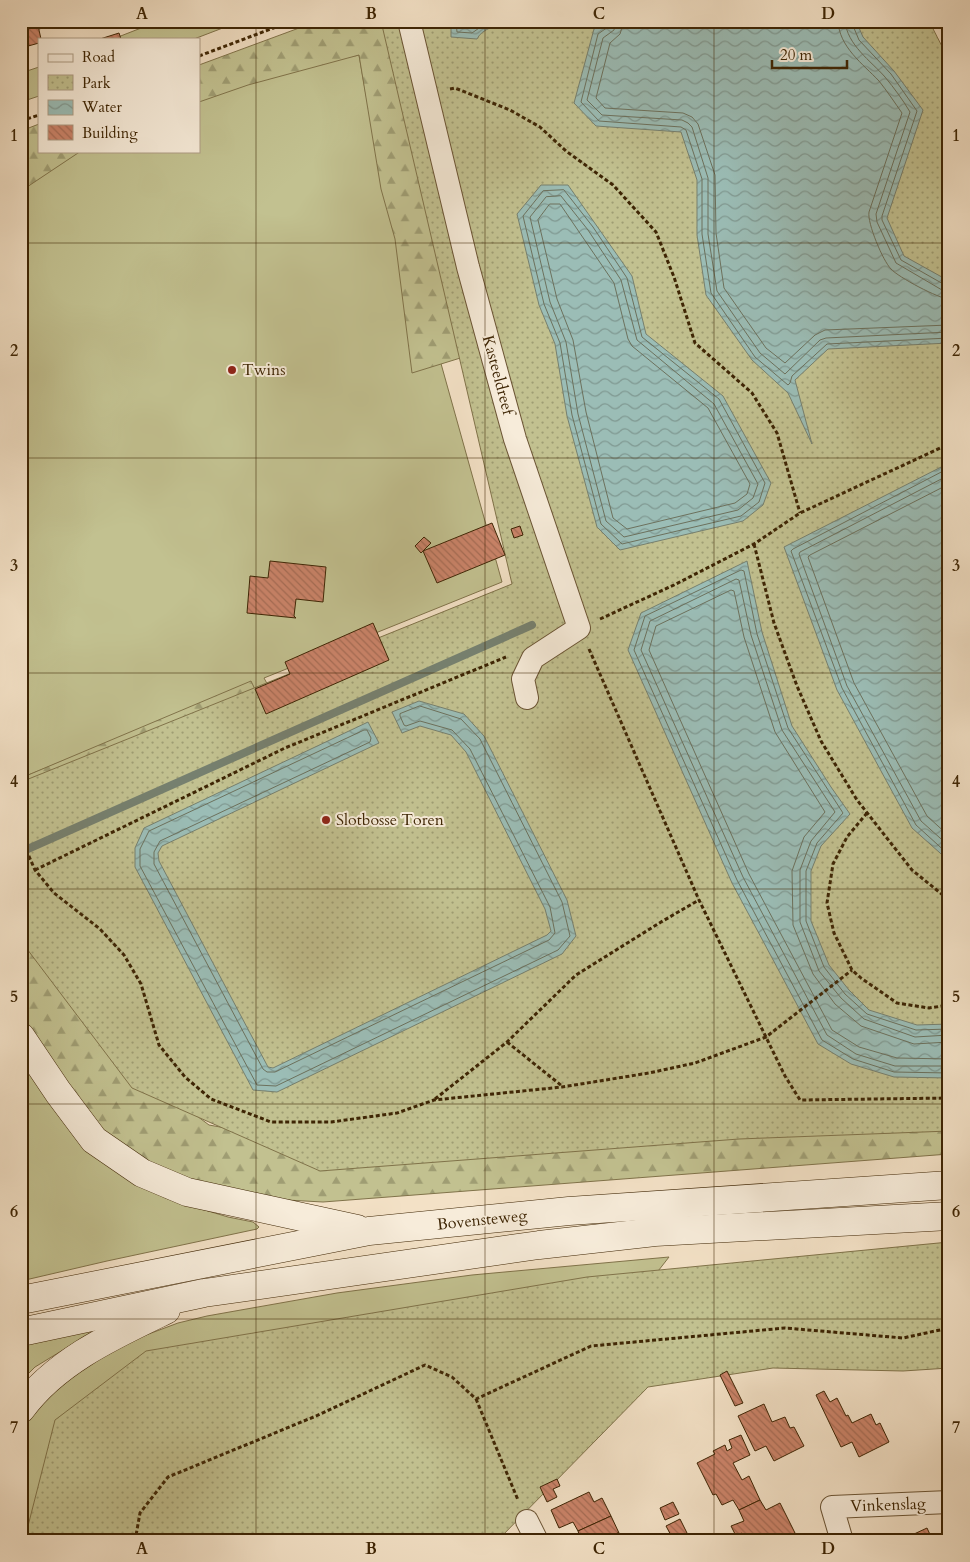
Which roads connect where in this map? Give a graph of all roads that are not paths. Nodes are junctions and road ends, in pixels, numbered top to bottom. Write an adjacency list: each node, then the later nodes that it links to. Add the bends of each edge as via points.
1 (410, 21): 2 (street, Kasteeldreef, via 468,267 515,439 579,628 533,658 523,679)
2 (527, 698)
3 (21, 1037): 6 (main road, via 94,1140 142,1173 187,1192)
4 (949, 1185): 6 (main road, Bovensteweg, via 569,1211)
5 (949, 1216): 7 (main road, Bovensteweg, via 654,1232)
6 (369, 1231): 8 (main road, Bovensteweg)
7 (204, 1293): 9 (main road, Bovensteweg); 10 (main road, via 73,1359 30,1396)
8 (21, 1300)
9 (21, 1332)
10 (21, 1409)
11 (949, 1502): 12 (street, Vinkenslag, via 832,1507)
12 (842, 1541)

